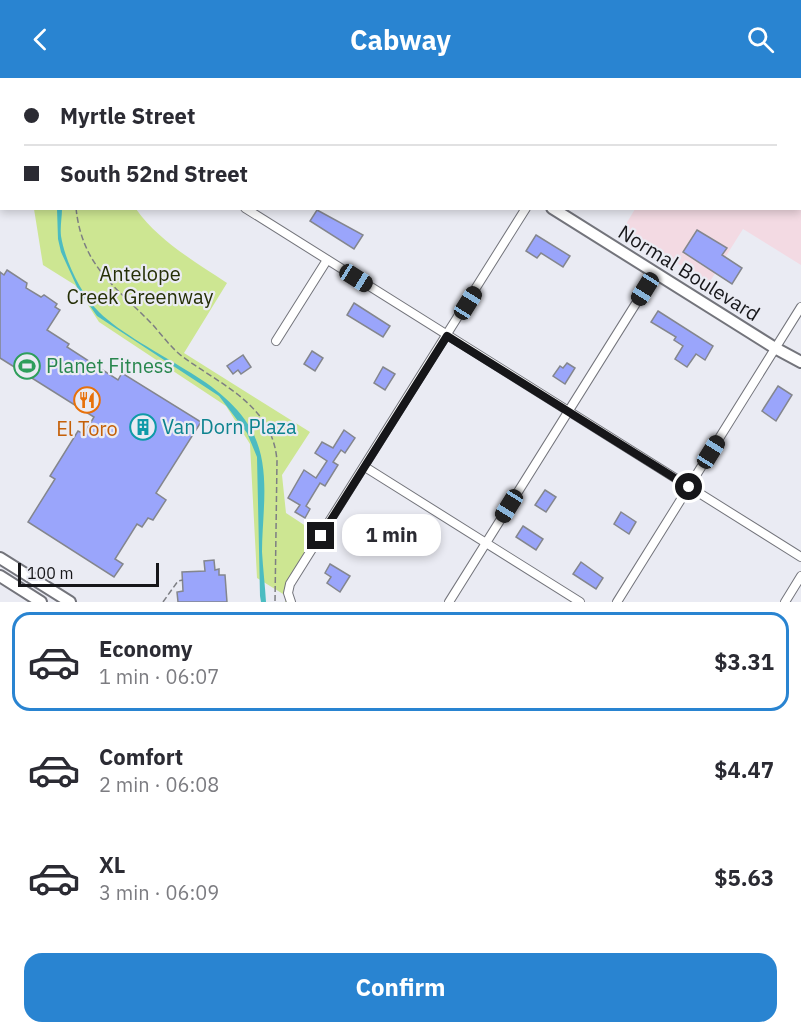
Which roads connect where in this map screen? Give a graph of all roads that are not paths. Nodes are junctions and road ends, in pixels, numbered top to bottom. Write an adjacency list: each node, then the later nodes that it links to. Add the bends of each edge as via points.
1 (248, 210): 4 (street)
2 (525, 210): 7 (street)
3 (555, 210): 5 (main road, Normal Boulevard)
4 (327, 260): 7 (street); 8 (street)
5 (655, 273): 9 (main road, Normal Boulevard); 12 (street)
6 (801, 307): 9 (street)
7 (447, 336): 12 (street); 13 (street)
8 (276, 341)
9 (775, 348): 10 (main road, Normal Boulevard); 11 (main road, Normal Boulevard); 14 (street)
10 (801, 362)
11 (801, 369)
12 (568, 411): 14 (street); 15 (street)
13 (365, 467): 15 (street); 20 (street, via 290,584)
14 (689, 487): 16 (street); 25 (street)
15 (486, 543): 23 (street); 24 (street)
16 (801, 557)
17 (0, 558): 22 (main road)
18 (0, 576): 21 (main road)
19 (801, 576): 26 (street)
20 (290, 599)
21 (41, 602)
22 (70, 602)
23 (448, 602)
24 (580, 602)
25 (617, 602)
26 (784, 602)

